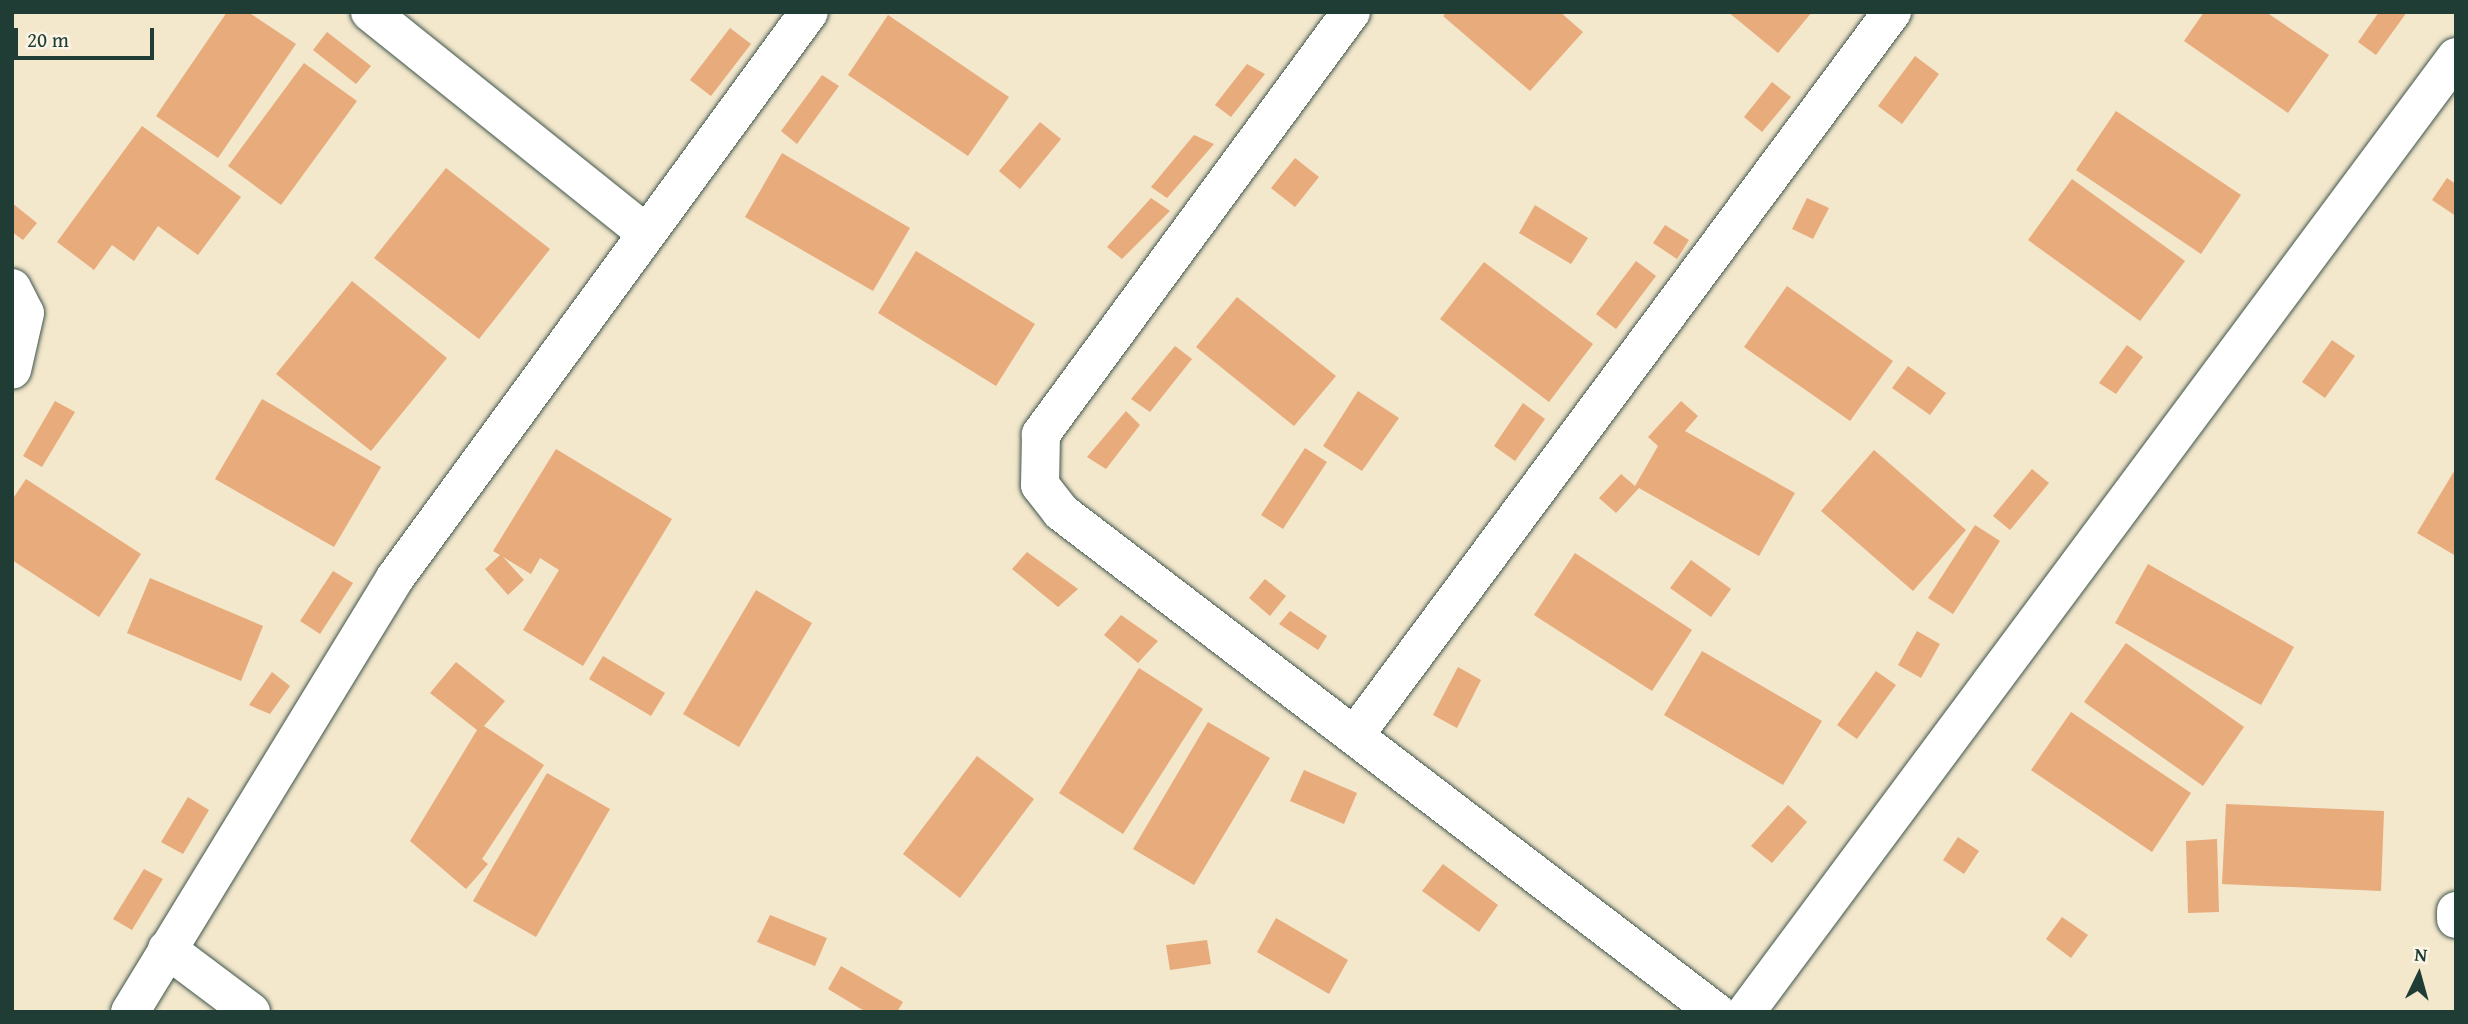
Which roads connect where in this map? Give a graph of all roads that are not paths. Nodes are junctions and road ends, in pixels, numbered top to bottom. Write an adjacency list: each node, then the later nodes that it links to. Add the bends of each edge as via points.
1 (370, 12): 6 (street)
2 (809, 12): 6 (street)
3 (1351, 12): 9 (street, via 1041,434 1036,465 1040,485 1061,512)
4 (1892, 12): 9 (street)
5 (2454, 69): 16 (street)
6 (643, 231): 12 (street, via 395,578)
7 (12, 288): 8 (street, via 25,313)
8 (12, 370)
9 (1355, 735): 15 (street)
10 (2456, 911): 11 (street)
11 (2456, 919)
12 (167, 949): 13 (street); 14 (street)
13 (130, 1012)
14 (251, 1012)
15 (1716, 1012)
16 (1746, 1012)

